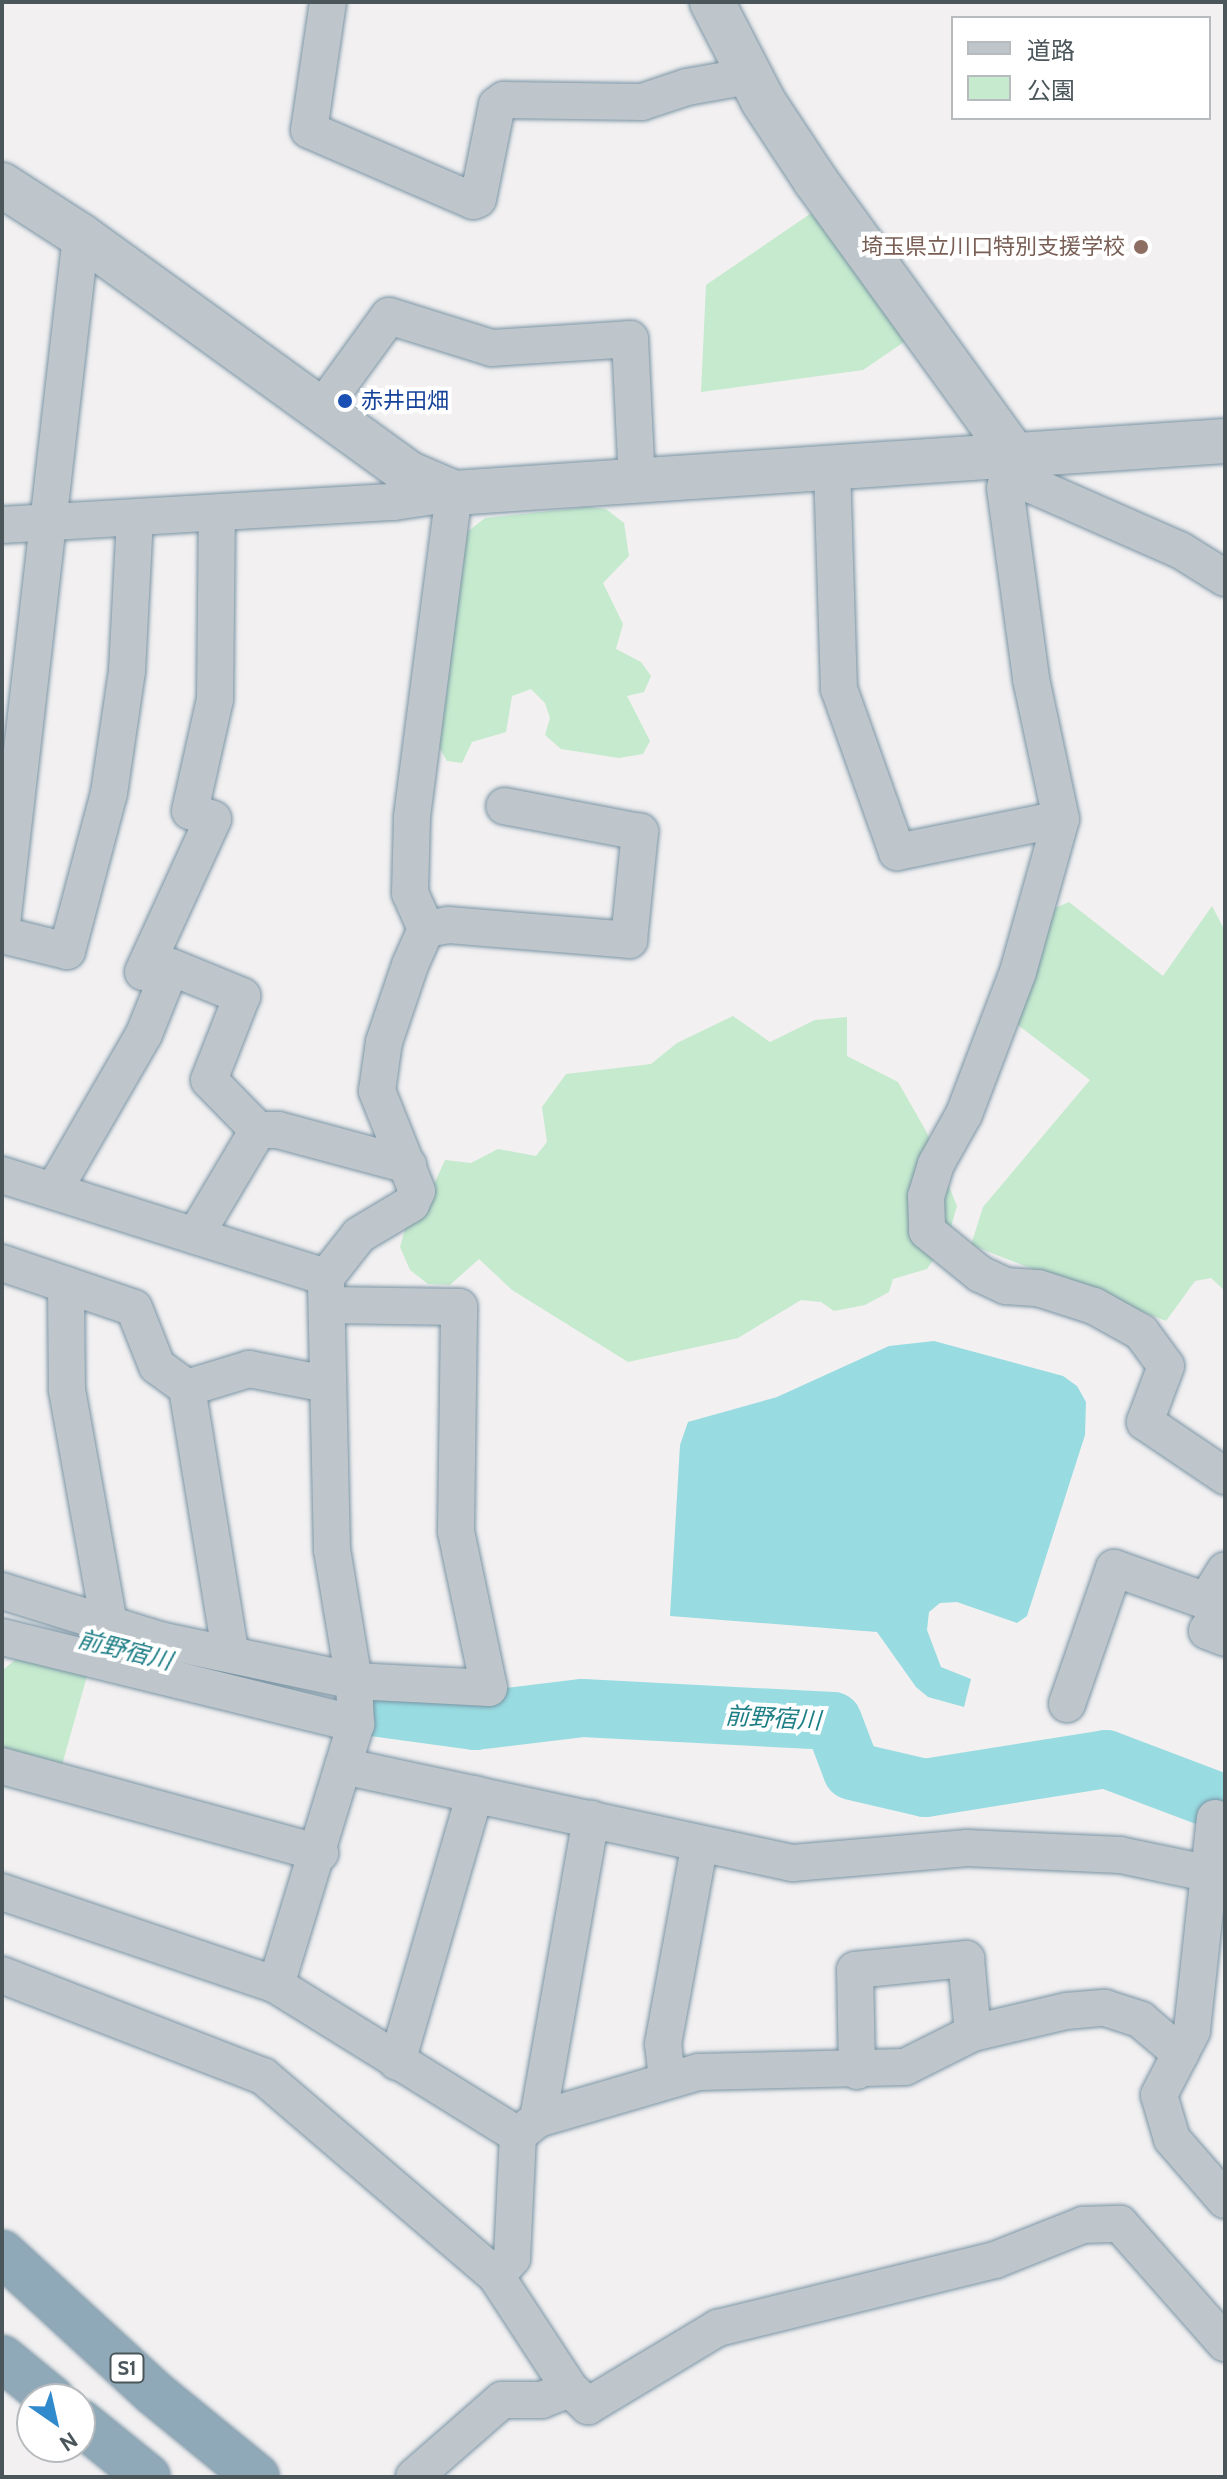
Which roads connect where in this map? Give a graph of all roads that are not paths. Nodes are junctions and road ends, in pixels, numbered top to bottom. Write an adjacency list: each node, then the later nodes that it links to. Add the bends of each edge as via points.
1 (328, 2): 3 (street, via 309,130 473,201 478,199 497,105 504,100 642,102)
2 (712, 2): 3 (street)
3 (749, 76): 8 (street, via 815,180)
4 (2, 185): 5 (street)
5 (81, 236): 6 (street); 15 (street)
6 (320, 411): 10 (street, via 389,316 492,348 630,339); 11 (street, via 427,485)
7 (1225, 441): 8 (street)
8 (1013, 454): 9 (street); 16 (street, via 1034,486 1180,550); 19 (street, via 1005,488 1031,679)
9 (832, 467): 10 (street); 19 (street, via 839,689 897,852)
10 (637, 480): 11 (street)
11 (454, 493): 12 (street); 21 (street, via 412,817 410,893)
12 (217, 515): 13 (street); 23 (street, via 215,699 190,811 213,819)
13 (135, 520): 15 (street); 22 (street, via 127,671 109,793 67,951)
14 (2, 525): 15 (street)
15 (44, 525): 17 (street)
16 (1225, 578)
17 (12, 770): 20 (street)
18 (504, 806): 21 (street, via 640,832 629,940 448,925)
19 (1061, 819): 34 (street, via 1018,972 964,1114 936,1164 926,1196 927,1231 980,1274 1006,1286 1038,1288 1094,1306 1141,1332 1166,1366 1145,1422)
20 (4, 903)
21 (426, 929): 25 (street, via 384,1042 377,1091)
22 (2, 935)
23 (143, 972)
24 (258, 1130): 25 (street, via 278,1130); 27 (street, via 209,1080 242,996 171,967 144,1034); 28 (street)
25 (408, 1165): 31 (street, via 417,1191 411,1204 359,1235)
26 (2, 1175): 27 (street)
27 (54, 1190): 28 (street)
28 (195, 1236): 31 (street)
29 (2, 1263): 30 (street)
30 (66, 1285): 33 (street, via 134,1308 157,1366); 38 (street, via 67,1390)
31 (327, 1291): 32 (street); 42 (street, via 459,1307 456,1531 489,1688)
32 (326, 1384): 33 (street, via 249,1369); 42 (street, via 332,1550)
33 (187, 1388): 41 (street)
34 (1225, 1476)
35 (1225, 1570): 43 (street, via 1206,1601 1114,1568)
36 (2, 1591): 38 (street)
37 (1225, 1603): 40 (street, via 1207,1631)
38 (109, 1624): 41 (street, via 160,1640)
39 (2, 1637): 44 (street)
40 (1225, 1638)
41 (230, 1651): 42 (street)
42 (354, 1681): 44 (street)
43 (1067, 1704)
44 (356, 1724): 46 (street)
45 (2, 1766): 51 (street)
46 (343, 1766): 47 (street); 51 (street)
47 (475, 1794): 49 (street); 58 (street)
48 (1215, 1818): 52 (street)
49 (591, 1819): 50 (street); 61 (street)
50 (700, 1843): 52 (street, via 793,1863 967,1848 1120,1855); 60 (street, via 663,2044)
51 (320, 1853): 55 (street)
52 (1215, 1876): 57 (street)
53 (2, 1892): 55 (street)
54 (2, 1975): 64 (street, via 263,2076)
55 (276, 1985): 58 (street)
56 (973, 2033): 57 (street, via 1067,2011 1105,2008); 59 (street, via 905,2067); 59 (street, via 966,1959 855,1970)
57 (1200, 2040): 62 (street, via 1159,2095 1172,2139)
58 (397, 2062): 61 (street)
59 (857, 2071): 60 (street, via 699,2072)
60 (667, 2080): 61 (street)
61 (528, 2127): 64 (street, via 512,2258)
62 (1225, 2200)
63 (2, 2253): 65 (highway); 70 (highway, S1, via 153,2392)
64 (496, 2276): 67 (street)
65 (88, 2314)
66 (1225, 2343): 67 (street, via 1120,2224 1083,2225 995,2260 718,2328 588,2406)
67 (570, 2389): 71 (street, via 542,2400 502,2400)
68 (96, 2435): 69 (highway)
69 (148, 2477)
70 (257, 2477)
71 (414, 2477)

